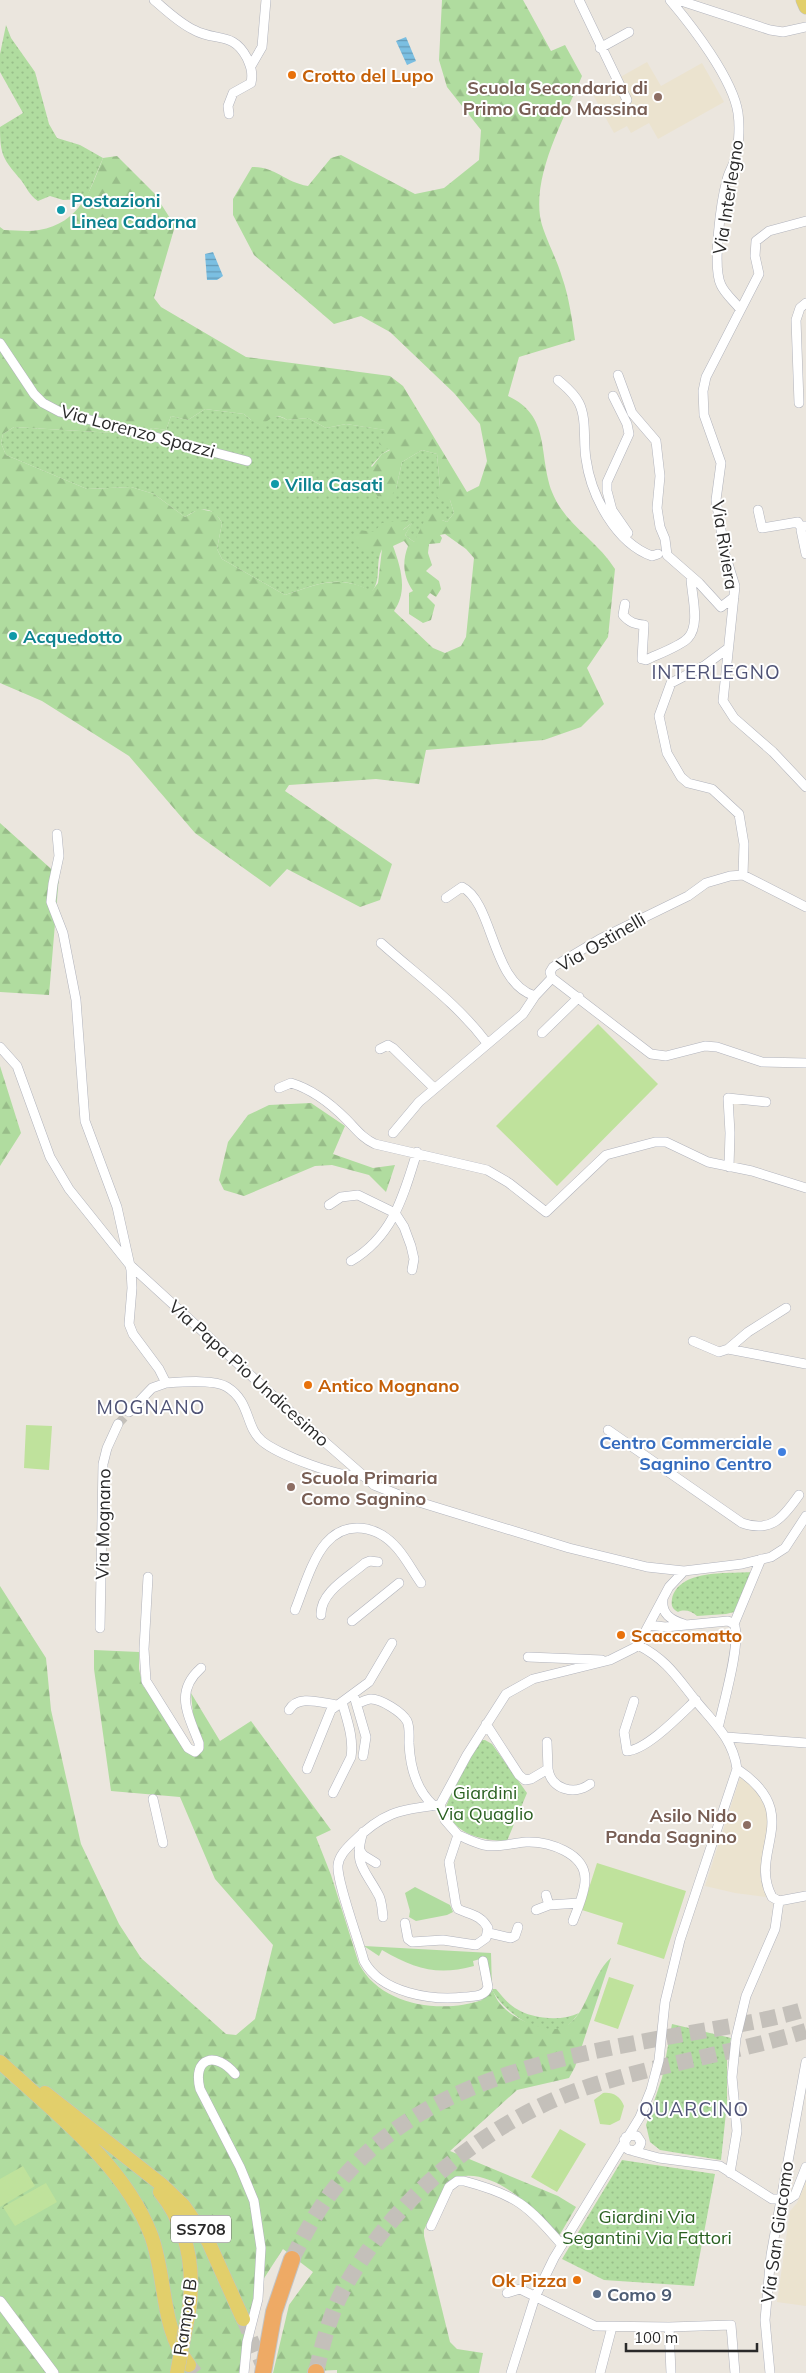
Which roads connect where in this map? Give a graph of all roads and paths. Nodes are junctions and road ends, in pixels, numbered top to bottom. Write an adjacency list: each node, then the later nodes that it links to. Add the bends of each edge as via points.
1 (154, 0): 11 (street, via 196,32 228,38 241,47)
2 (266, 0): 11 (street, via 262,48)
3 (579, 0): 10 (street)
4 (670, 0): 16 (street, Via Interlegno, via 697,32 738,112 735,161 727,179 717,243 717,270 722,286)
5 (678, 0): 8 (street, via 770,30 783,32)
6 (803, 0): 7 (main road)
7 (806, 7)
8 (806, 27)
9 (630, 32): 10 (street)
10 (600, 48): 12 (street)
11 (251, 66): 13 (street, via 251,83 233,92)
12 (627, 100)
13 (228, 114)
14 (806, 221): 16 (street, Via Interlegno, via 769,231 756,241 759,274)
15 (806, 303): 21 (street, via 800,308 796,320)
16 (740, 309): 28 (street, Via Riviera, via 706,376 703,391 704,415 721,463 716,500)
17 (0, 342): 22 (street, Via Lorenzo Spazzi, via 34,394 60,412)
18 (618, 375): 26 (street, via 632,413 656,441 660,476 657,508 665,540)
19 (558, 380): 26 (street, via 574,394 582,410 585,459 597,498 631,545 652,556)
20 (613, 396): 26 (street, via 629,434 607,482 612,510 634,541)
21 (799, 403)
22 (247, 461)
23 (758, 510): 24 (street, via 762,528 798,522)
24 (803, 528): 25 (street)
25 (806, 554)
26 (663, 555): 27 (street)
27 (690, 577): 28 (street, via 721,607); 29 (street, via 694,614 692,631 687,639 646,660 642,659 644,625 631,623 623,615)
28 (734, 597): 30 (street, Via Riviera)
29 (625, 604)
30 (727, 649): 31 (street, Via Riviera, via 723,687 725,707); 33 (street, via 671,684 658,716 667,753 681,777 688,783 712,789 739,814 744,844)
31 (806, 787)
32 (57, 834): 55 (street, via 59,856 51,902 63,933 76,1000 85,1121 117,1207)
33 (743, 875): 35 (street); 37 (street, Via Ostinelli, via 706,883 688,896 600,939 553,968 550,972)
34 (446, 898): 38 (street, via 462,887 474,897 512,980 521,990)
35 (806, 907)
36 (382, 943): 41 (street, via 450,1000)
37 (552, 978): 38 (street, Via Ostinelli); 39 (street)
38 (535, 996): 41 (street, Via Ostinelli, via 523,1014)
39 (579, 997): 40 (street); 44 (street, via 651,1054 666,1056 705,1046 762,1062)
40 (542, 1033)
41 (487, 1043): 46 (street, Via Ostinelli)
42 (0, 1047): 55 (street, Via Papa Pio Undicesimo, via 16,1066 50,1157 69,1189)
43 (380, 1049): 46 (street, via 388,1045 393,1048)
44 (806, 1063)
45 (279, 1088): 49 (street, via 291,1083 298,1085 334,1108 363,1138 375,1144)
46 (434, 1088): 48 (street, Via Ostinelli)
47 (766, 1102): 50 (street, via 728,1098)
48 (393, 1133)
49 (417, 1152): 50 (street, via 487,1170 509,1182 546,1212 606,1155 649,1142 666,1142 708,1162); 53 (street)
50 (728, 1167): 51 (street)
51 (806, 1188)
52 (329, 1205): 53 (street, via 341,1197 358,1195)
53 (395, 1213): 54 (street, via 382,1235 367,1251); 56 (street, via 412,1246)
54 (351, 1261)
55 (129, 1264): 61 (street, via 132,1288 129,1324 132,1334); 65 (street, Via Papa Pio Undicesimo)
56 (412, 1270)
57 (786, 1308): 59 (street)
58 (693, 1341): 59 (street, via 719,1352)
59 (728, 1349): 60 (street)
60 (805, 1363)
61 (166, 1383): 62 (street, via 152,1388); 65 (street, via 227,1387 246,1407 255,1432 262,1441 310,1464 346,1476)
62 (130, 1412)
63 (118, 1424): 81 (street, Via Mognano, via 103,1464)
64 (608, 1430): 66 (street, via 746,1525 768,1526)
65 (362, 1475): 70 (street, Via Papa Pio Undicesimo, via 374,1485 402,1496 569,1548 647,1567)
66 (799, 1495)
67 (806, 1516): 68 (street, Via Papa Pio Undicesimo, via 786,1548)
68 (761, 1560): 70 (street, Via Papa Pio Undicesimo); 79 (street)
69 (378, 1562): 76 (street, via 366,1563 327,1595 322,1602)
70 (684, 1571): 74 (street)
71 (148, 1577): 86 (street, via 144,1649 146,1681 188,1748 195,1752 199,1748 188,1718 186,1690 191,1677)
72 (399, 1583): 77 (street)
73 (421, 1584): 75 (street, via 397,1547 372,1531 357,1526 327,1542)
74 (663, 1599): 78 (street, via 666,1614); 80 (street)
75 (295, 1610)
76 (321, 1615)
77 (352, 1621)
78 (684, 1624): 79 (street, via 728,1621); 80 (street)
79 (734, 1624): 94 (street, via 733,1658)
80 (649, 1625): 83 (street)
81 (100, 1628)
82 (392, 1643): 87 (street, via 369,1682)
83 (638, 1645): 85 (street); 88 (street, via 664,1661)
84 (528, 1657): 85 (street)
85 (610, 1660): 93 (street, via 544,1675 520,1686 506,1694)
86 (201, 1668)
87 (353, 1694): 90 (street); 91 (street)
88 (696, 1700): 89 (street, via 656,1735 634,1751 627,1752 624,1732); 94 (street)
89 (634, 1701)
90 (339, 1703): 92 (street, via 301,1700); 99 (street, via 325,1722); 103 (street, via 349,1727 352,1751)
91 (357, 1704): 98 (street, via 366,1737); 105 (street, via 367,1699 375,1700 405,1718 414,1776 424,1797)
92 (289, 1710)
93 (486, 1724): 100 (street, via 522,1778 531,1779); 105 (street)
94 (719, 1724): 95 (street)
95 (726, 1736): 97 (street); 101 (street, via 734,1752)
96 (547, 1742): 100 (street)
97 (806, 1742)
98 (363, 1756)
99 (307, 1769)
100 (548, 1769): 102 (street, via 553,1781 566,1789 576,1790)
101 (737, 1769): 113 (street, via 760,1785 777,1810 776,1838 766,1879 772,1897); 127 (street, via 680,1940 665,2002 659,2060)
102 (590, 1784)
103 (332, 1793)
104 (153, 1799): 108 (street)
105 (437, 1806): 106 (street, via 417,1806 400,1811); 107 (street)
106 (363, 1832): 109 (street); 122 (street, via 343,1852 337,1866 367,1967 408,1993 453,1998 478,1996 487,1991)
107 (458, 1835): 114 (street, via 483,1845 527,1842 548,1844 568,1853 578,1861 584,1873 585,1881); 121 (street, via 449,1862 456,1905 458,1909 480,1918)
108 (163, 1843)
109 (359, 1849): 110 (street, via 363,1856); 117 (street, via 364,1872 378,1894)
110 (376, 1863)
111 (546, 1894): 115 (street)
112 (806, 1896): 113 (street)
113 (779, 1901): 135 (street, via 775,1929 746,1996 736,2038 732,2077 737,2131)
114 (578, 1904): 115 (street); 118 (street)
115 (549, 1905): 116 (street)
116 (536, 1910)
117 (383, 1917)
118 (573, 1921)
119 (405, 1922): 121 (street, via 408,1939 412,1942 443,1940 476,1945)
120 (518, 1927): 121 (street, via 511,1938)
121 (489, 1933)
122 (483, 1962)
123 (0, 2058): 132 (main road, SS708)
124 (0, 2062): 147 (main road, SS708, via 100,2156 132,2196 147,2225 158,2258 173,2337)
125 (806, 2062): 136 (street, Via San Giacomo)
126 (235, 2074): 149 (street, via 221,2061 212,2059 204,2062 198,2070 200,2089 254,2201 260,2248 258,2298 247,2342)
127 (640, 2117): 128 (street); 129 (street)
128 (625, 2139): 129 (street, via 632,2134); 130 (street, via 626,2148); 134 (street)
129 (640, 2140): 130 (street, via 640,2147); 131 (street)
130 (632, 2151): 131 (street); 134 (street, via 619,2157)
131 (659, 2158): 135 (street, via 720,2166)
132 (130, 2160): 144 (main road, SS708, via 173,2195 197,2223); 147 (main road, Rampa B / SS708, bridge, via 165,2198 184,2232 190,2251 192,2272)
133 (806, 2167): 136 (street, via 796,2196)
134 (607, 2170): 138 (street)
135 (730, 2173): 136 (street, via 764,2196)
136 (781, 2200): 156 (street, Via San Giacomo, via 771,2253 765,2320)
137 (431, 2226): 138 (street, via 449,2187 456,2181 464,2181 505,2194 526,2206)
138 (562, 2245): 141 (street)
139 (292, 2259): 143 (highway)
140 (507, 2293): 141 (street, via 520,2289)
141 (535, 2297): 145 (street, via 588,2323); 152 (street)
142 (0, 2302): 148 (street)
143 (274, 2312): 150 (highway); 151 (highway)
144 (243, 2319)
145 (612, 2327): 146 (street); 153 (street)
146 (669, 2327): 154 (street); 155 (street, via 731,2324)
147 (183, 2369)
148 (53, 2373)
149 (244, 2373)
150 (257, 2373)
151 (263, 2373)
152 (511, 2373)
153 (600, 2373)
154 (671, 2373)
155 (735, 2373)
156 (770, 2373)

